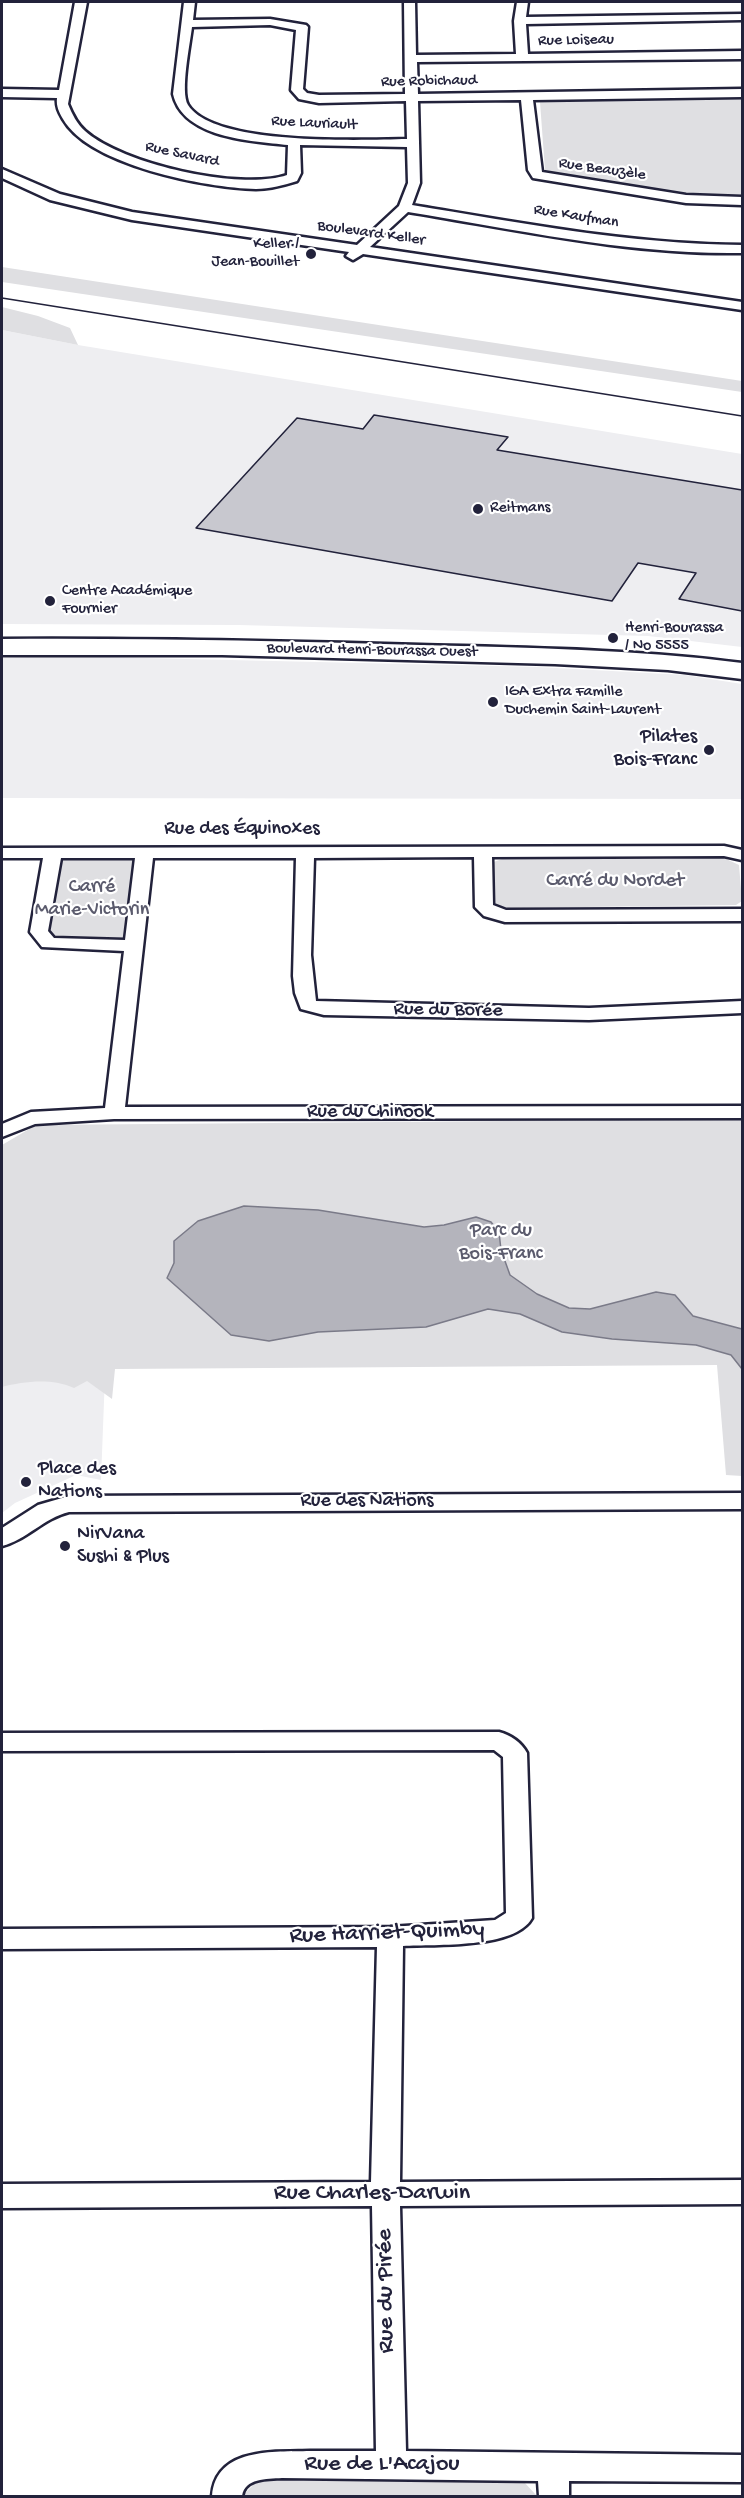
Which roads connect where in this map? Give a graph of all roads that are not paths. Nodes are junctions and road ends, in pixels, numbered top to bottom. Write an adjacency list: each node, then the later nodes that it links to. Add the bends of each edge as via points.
1 (81, 2): 13 (street, Rue Savard)
2 (189, 2): 7 (street, Rue Lauriault)
3 (409, 2): 10 (street)
4 (522, 2): 6 (street)
5 (742, 17): 6 (street)
6 (520, 21): 9 (street)
7 (188, 24): 15 (street, Rue Robichaud, via 270,22 302,27 297,90 303,96); 16 (street, Rue Lauriault, via 179,94 183,108 216,128)
8 (742, 55): 9 (street, Rue Loiseau)
9 (522, 58): 10 (street, Rue Loiseau)
10 (410, 59): 15 (street)
11 (2, 93): 13 (street)
12 (742, 93): 14 (street, Rue Robichaud)
13 (62, 94): 16 (street, Rue Savard, via 69,120 82,135 131,160 175,173 273,184 292,178 295,173)
14 (527, 97): 15 (street, Rue Robichaud); 20 (street, Rue Beauzèle, via 534,170 538,175 686,199)
15 (411, 98): 17 (street)
16 (294, 143): 17 (street, Rue Lauriault)
17 (414, 143): 21 (street, via 414,183)
18 (2, 173): 23 (street, Boulevard Keller, via 55,197 94,208)
19 (2, 185): 23 (street, Boulevard Keller, via 74,212 124,224 176,234)
20 (742, 201)
21 (405, 208): 22 (street, Rue Kaufman, via 629,242); 23 (street)
22 (742, 249)
23 (355, 254): 24 (street, Boulevard Keller); 25 (street, Boulevard Keller)
24 (742, 306)
25 (742, 315)
26 (2, 633): 28 (main road, Boulevard Henri-Bourassa Ouest, via 607,644)
27 (2, 647): 29 (main road, Boulevard Henri-Bourassa Ouest, via 587,657)
28 (742, 656)
29 (742, 671)
30 (483, 851): 32 (street, Rue des Équinoxes); 35 (street, Rue des Équinoxes, via 724,851); 36 (street, via 484,907 505,916)
31 (145, 852): 32 (street, Rue des Équinoxes); 34 (street, Rue des Équinoxes); 37 (street)
32 (305, 852): 38 (street, Rue du Borée, via 303,996 308,1005 324,1009 589,1014)
33 (2, 853): 34 (street, Rue des Équinoxes)
34 (52, 853): 37 (street, via 39,932 49,943)
35 (742, 855)
36 (742, 915)
37 (133, 946): 40 (street)
38 (742, 1007)
39 (742, 1112): 40 (street, Rue du Chinook)
40 (114, 1113): 41 (street, Rue du Chinook, via 32,1118)
41 (2, 1131)
42 (742, 1501): 43 (street, Rue des Nations, via 69,1504 46,1510)
43 (2, 1538)
44 (2, 1742): 45 (street, Rue Harriet-Quimby, via 500,1741 515,1753 519,1918 500,1930)
45 (390, 1937): 46 (street, Rue Harriet-Quimby); 48 (street, Rue du Pirée)
46 (2, 1939)
47 (742, 2192): 48 (street, Rue Charles-Darwin)
48 (385, 2194): 49 (street, Rue Charles-Darwin); 50 (street, Rue du Pirée)
49 (2, 2196)
50 (391, 2464): 52 (street, Rue de L'Acajou, via 519,2465); 53 (street, Rue de L'Acajou, via 250,2468 234,2479)
51 (742, 2469): 52 (street, Rue de L'Acajou)
52 (553, 2483)
53 (227, 2496)

